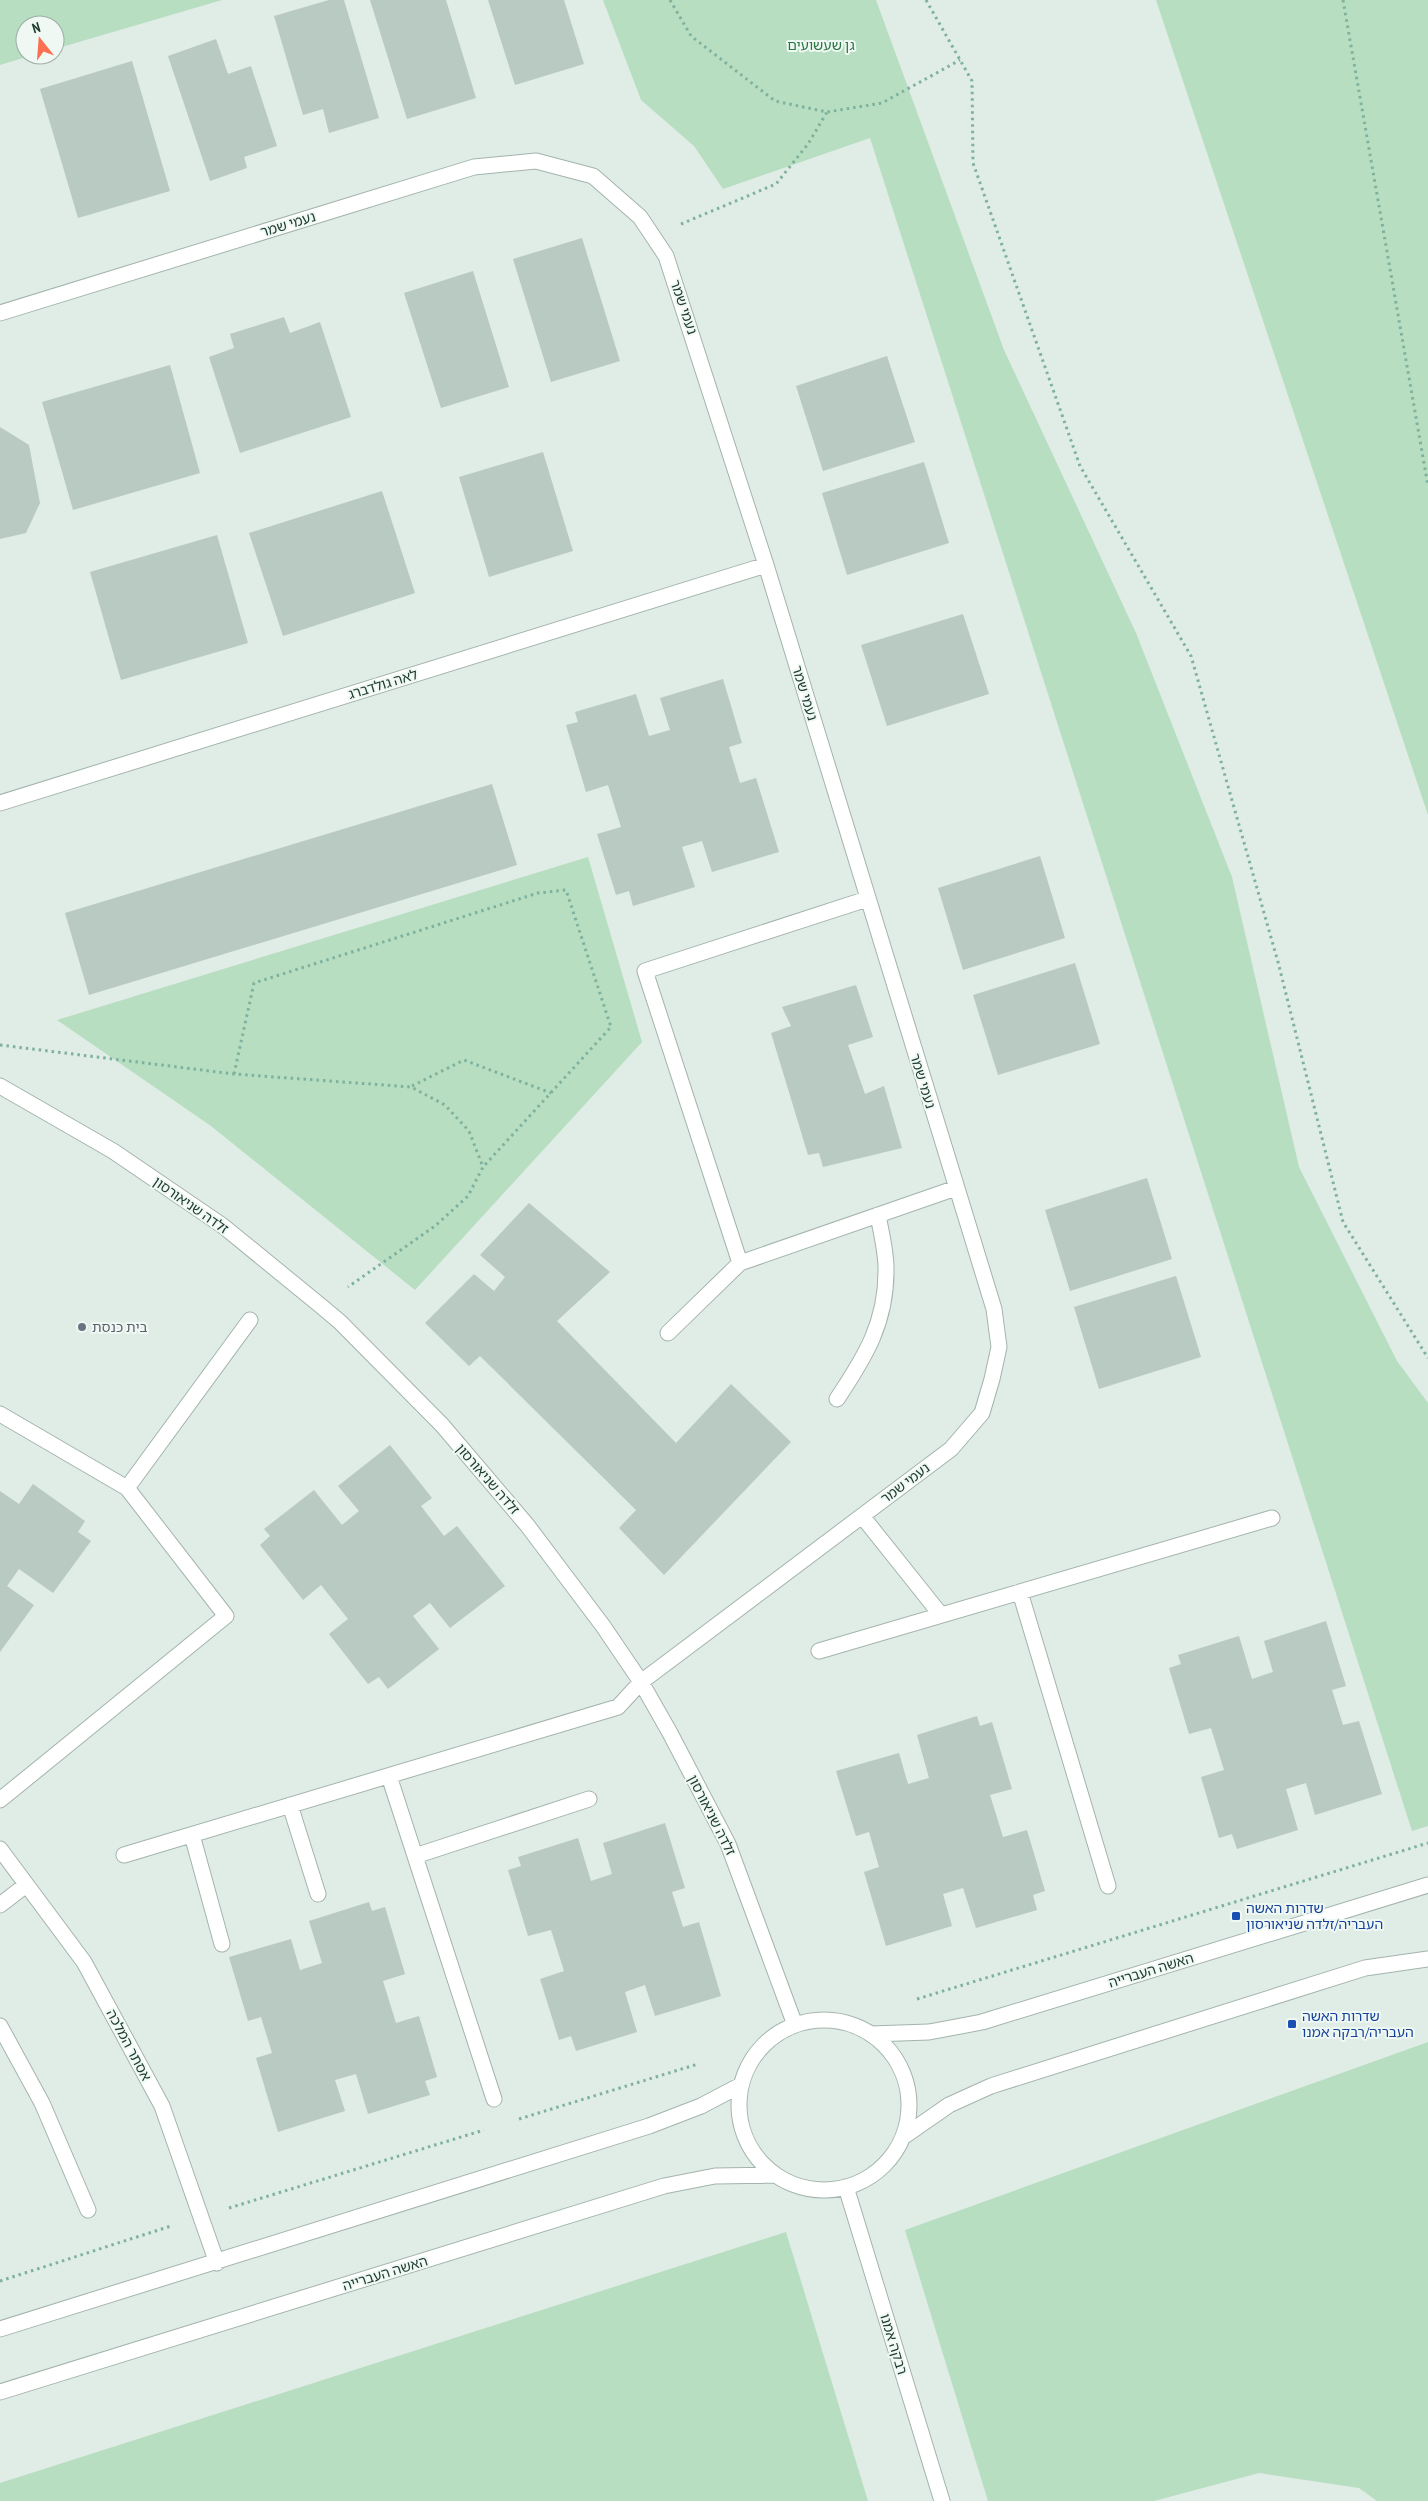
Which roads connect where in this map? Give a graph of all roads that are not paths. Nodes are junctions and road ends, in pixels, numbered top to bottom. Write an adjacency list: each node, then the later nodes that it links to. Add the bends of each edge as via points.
1 (0, 313): 2 (street, נעמי שמר, via 474,167 536,160 593,176 640,217 666,256)
2 (766, 566): 3 (street, לאה גולדברג); 4 (street, נעמי שמר)
3 (0, 802)
4 (868, 899): 6 (street, נעמי שמר); 8 (street, via 645,971)
5 (0, 1086): 19 (street, זלדה שניאורסון, via 113,1151 207,1216 340,1322 442,1425 521,1518)
6 (956, 1188): 7 (street); 14 (street, נעמי שמר, via 994,1309 999,1347 992,1379 982,1413 951,1449)
7 (878, 1215): 8 (street); 11 (street, via 886,1267 883,1312 865,1356)
8 (740, 1263): 10 (street)
9 (250, 1320): 13 (street)
10 (668, 1333)
11 (837, 1399)
12 (0, 1414): 13 (street)
13 (127, 1488): 22 (street, via 226,1616)
14 (862, 1516): 17 (street); 19 (street, נעמי שמר)
15 (1272, 1518): 16 (street)
16 (1020, 1592): 17 (street); 30 (street)
17 (941, 1615): 18 (street)
18 (819, 1651)
19 (641, 1682): 20 (street, נעמי שמר, via 618,1707); 35 (street, זלדה שניאורסון, via 728,1844)
20 (389, 1776): 23 (street, נעמי שמר); 27 (street)
21 (589, 1799): 27 (street)
22 (0, 1800)
23 (290, 1805): 24 (street, נעמי שמר); 31 (street)
24 (192, 1836): 26 (street, נעמי שמר); 33 (street)
25 (0, 1849): 28 (street, אסתר המלכה)
26 (124, 1855)
27 (415, 1856): 39 (street)
28 (26, 1884): 32 (street); 44 (street, אסתר המלכה, via 84,1962 162,2106)
29 (1428, 1885): 37 (street, האשה העברייה, via 982,2022 928,2032)
30 (1108, 1886)
31 (318, 1894)
32 (0, 1905)
33 (222, 1944)
34 (1428, 1959): 40 (street, via 1365,1968 991,2086 949,2105)
35 (795, 2025): 37 (street, via 821,2020 847,2023); 38 (street, via 771,2038 752,2060)
36 (0, 2026): 43 (street, via 42,2103)
37 (871, 2034): 40 (street, via 890,2050 906,2079 909,2112)
38 (741, 2086): 41 (street, via 739,2110 744,2135 756,2157); 44 (street, via 649,2126)
39 (494, 2099)
40 (904, 2137): 42 (street, via 890,2160 870,2176)
41 (774, 2175): 42 (street, via 797,2186); 46 (street, האשה העברייה, via 715,2176 664,2186)
42 (846, 2187): 47 (street, רבקה אמנו)
43 (88, 2210)
44 (217, 2263): 45 (street)
45 (0, 2329)
46 (0, 2392)
47 (942, 2501)

